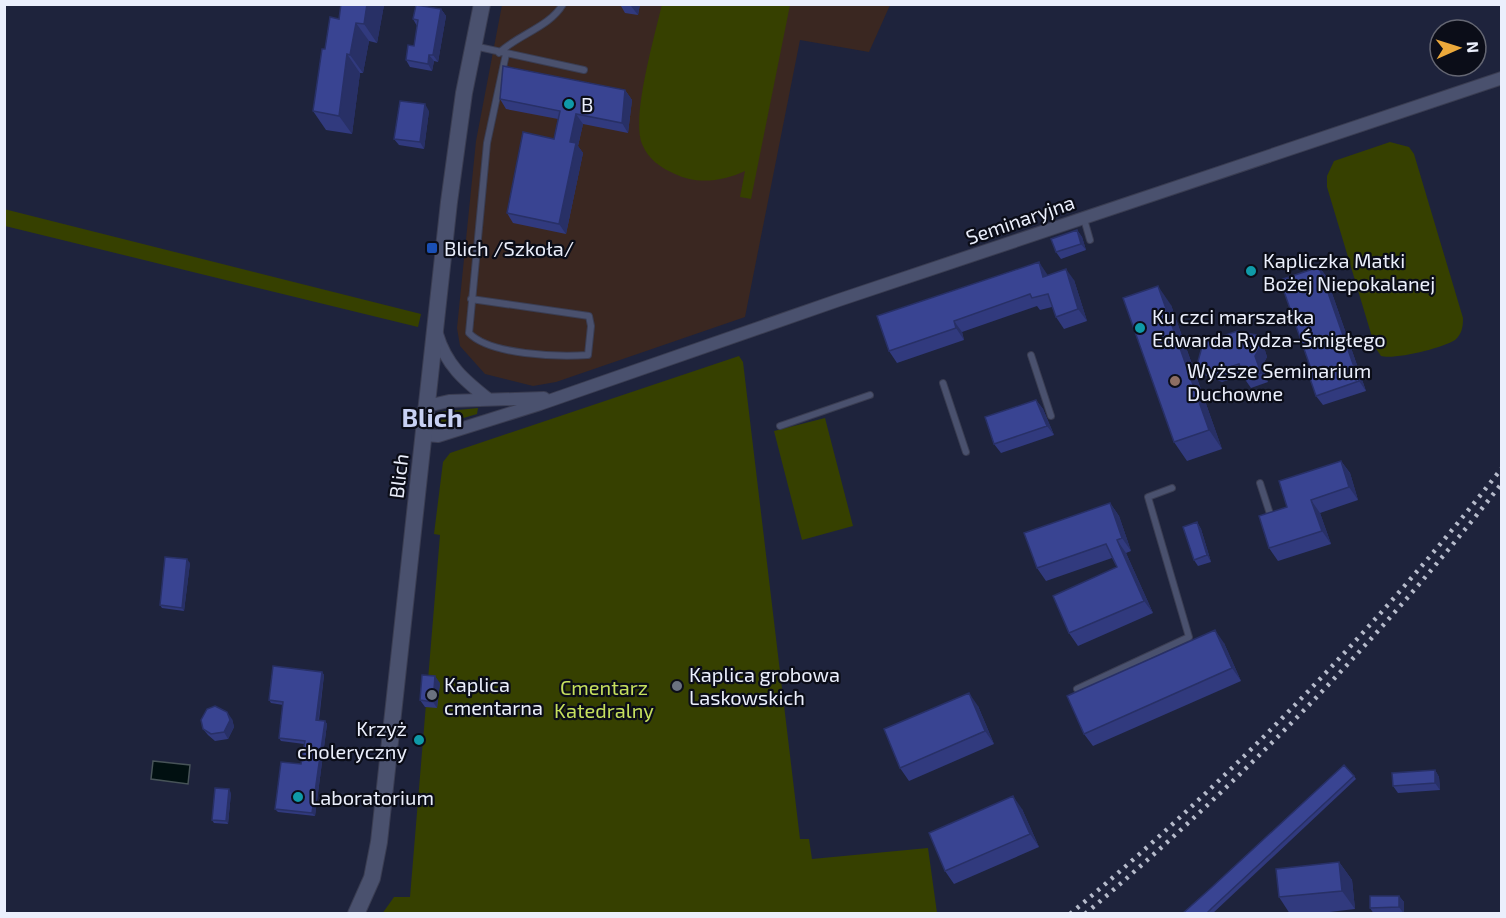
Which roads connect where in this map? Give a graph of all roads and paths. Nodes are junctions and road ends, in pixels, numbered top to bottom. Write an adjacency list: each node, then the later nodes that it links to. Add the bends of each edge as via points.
1 (482, 4): 3 (street, Blich)
2 (563, 4): 4 (lane, via 547,21 509,43)
3 (473, 46): 4 (lane); 10 (street, Blich, via 454,156)
4 (502, 54): 5 (lane); 9 (lane, via 487,143)
5 (584, 70)
6 (1502, 78): 7 (street, Seminaryjna)
7 (1084, 219): 8 (lane); 14 (street, Seminaryjna)
8 (1090, 240)
9 (471, 299): 9 (lane, via 589,316 588,355 521,351 477,342 470,333)
10 (435, 329): 15 (street, via 442,354 456,373); 16 (street, Blich)
11 (1031, 355): 17 (lane)
12 (943, 383): 20 (lane)
13 (870, 395): 18 (lane)
14 (551, 398): 15 (street, Seminaryjna); 19 (street, Seminaryjna, via 438,436)
15 (489, 399): 16 (street, Seminaryjna)
16 (427, 406): 19 (street, Blich)
17 (1051, 416)
18 (780, 426)
19 (424, 435): 25 (street, Blich, via 379,843 372,878)
20 (966, 452)
21 (1260, 483): 23 (lane)
22 (1172, 488): 24 (lane, via 1148,497 1189,637)
23 (1271, 517)
24 (1077, 689)
25 (356, 914)

